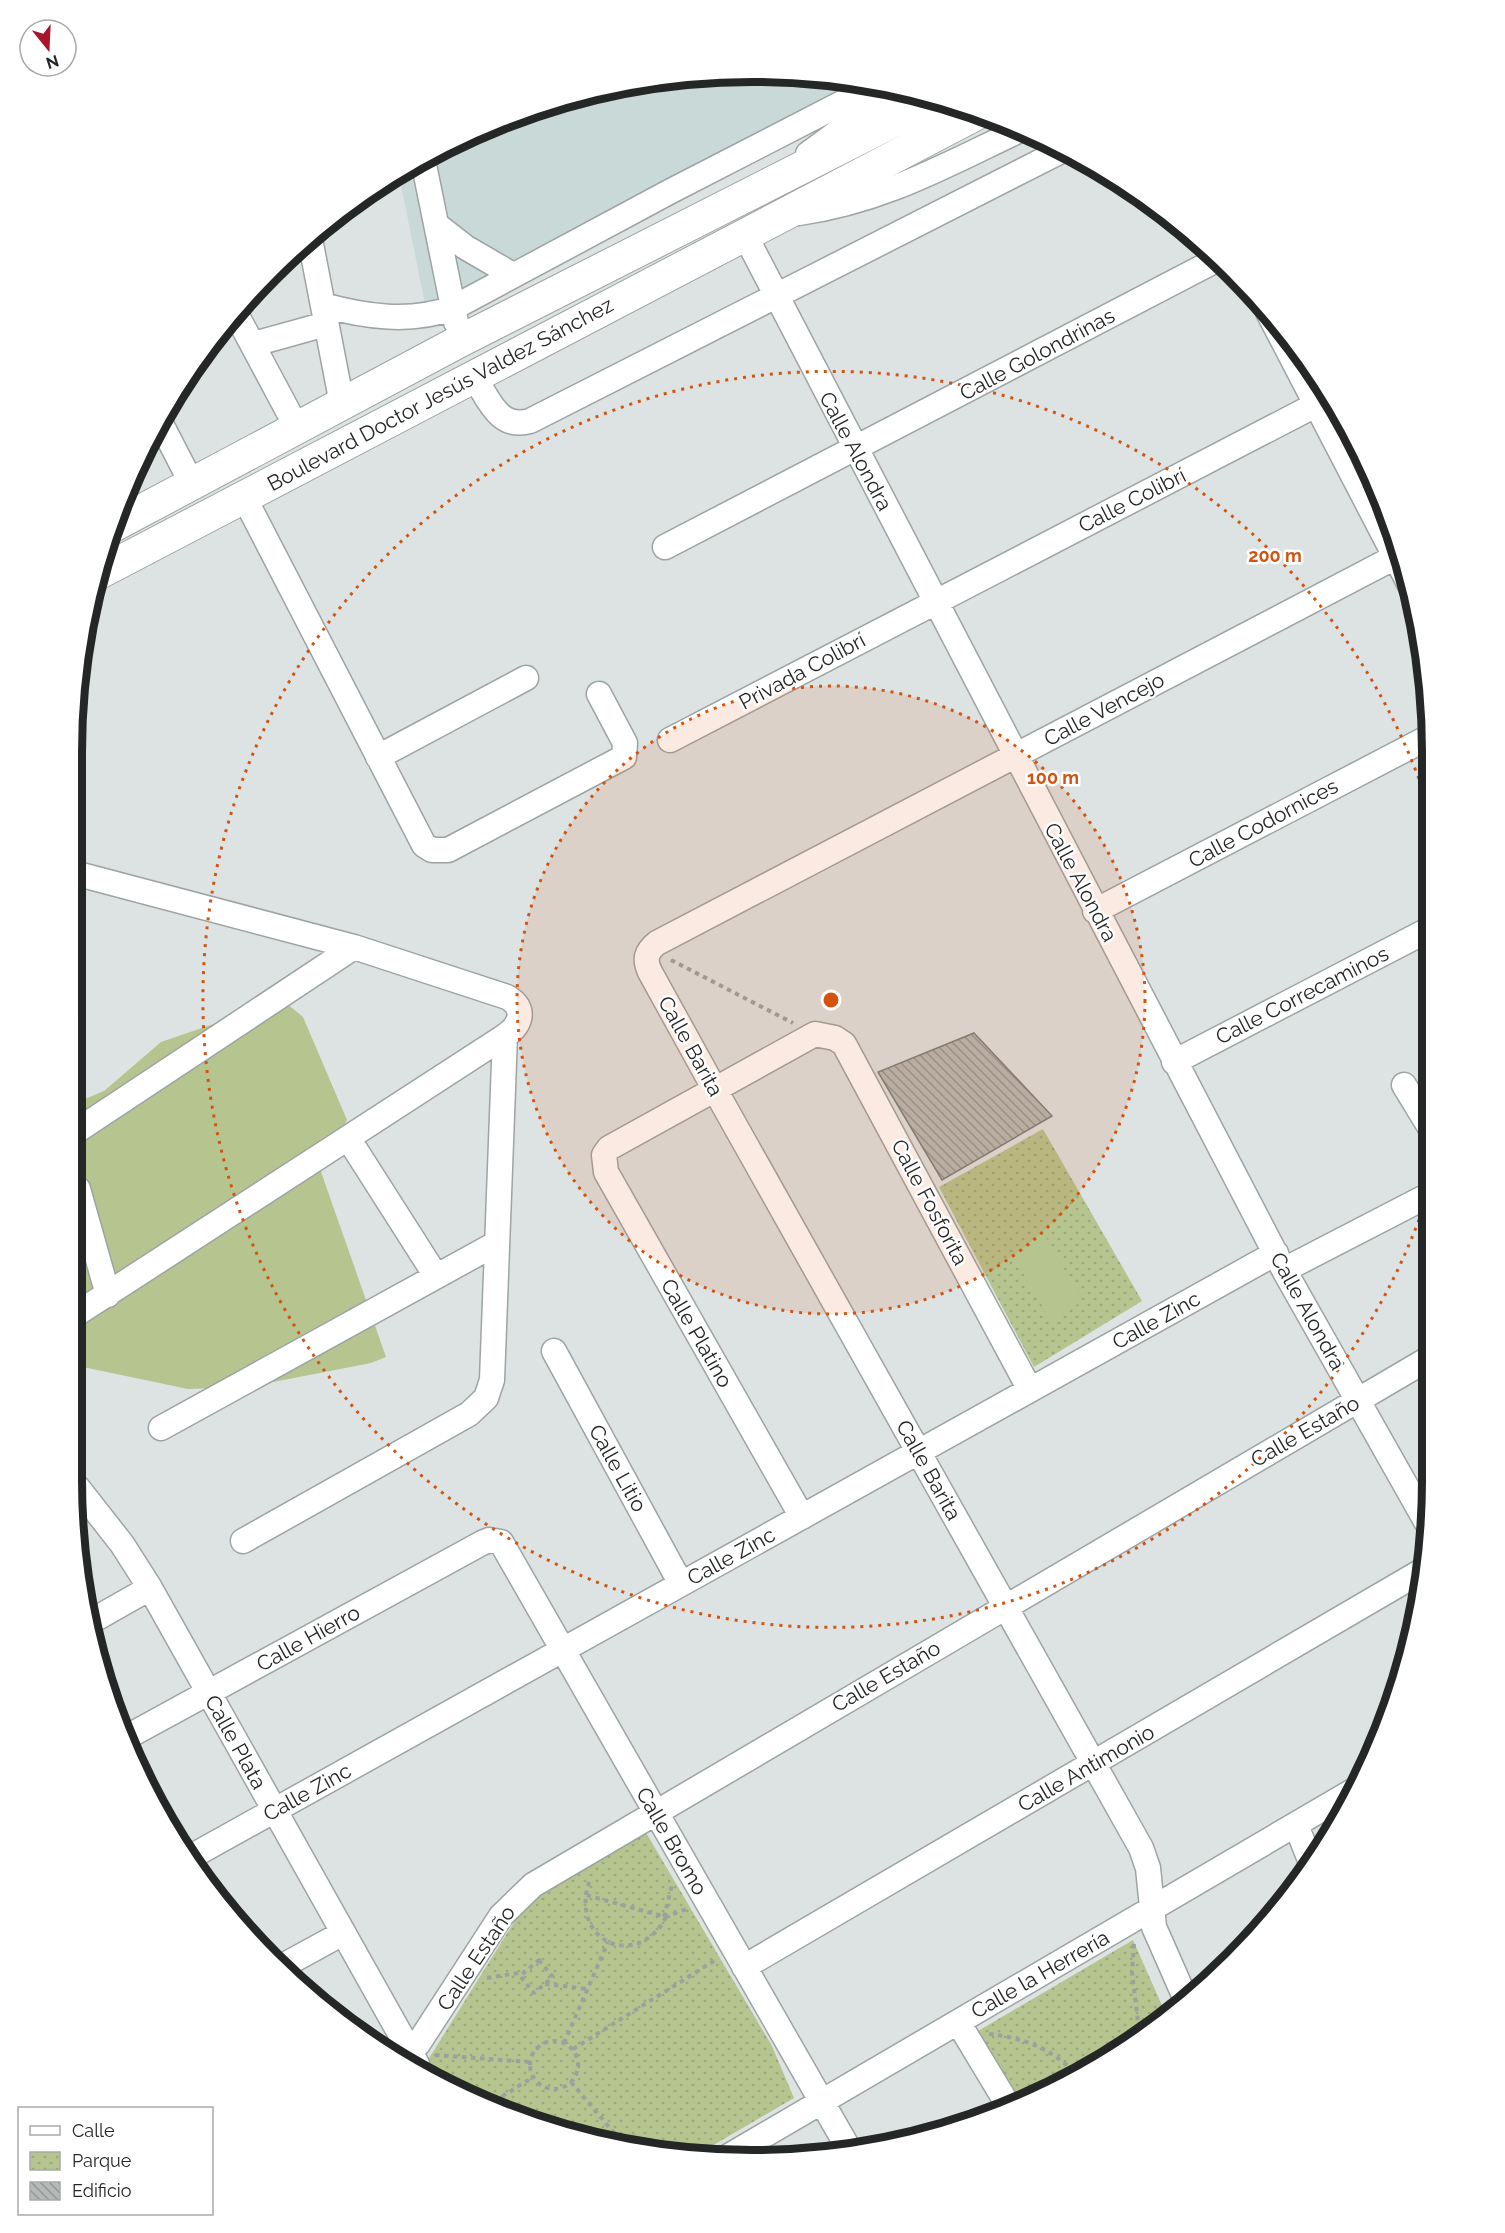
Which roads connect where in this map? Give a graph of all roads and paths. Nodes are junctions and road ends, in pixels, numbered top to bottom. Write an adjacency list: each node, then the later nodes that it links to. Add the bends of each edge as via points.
1 (864, 92): 14 (street)
2 (894, 98): 8 (street, Boulevard Doctor Jesús Valdez Sánchez, via 830,136)
3 (925, 105): 8 (main road, Boulevard Doctor Jesús Valdez Sánchez)
4 (968, 118): 9 (main road, Boulevard Doctor Jesús Valdez Sánchez)
5 (1010, 135): 9 (street, Boulevard Doctor Jesús Valdez Sánchez, via 869,199)
6 (1054, 155): 15 (street)
7 (425, 168): 10 (street)
8 (785, 175): 19 (main road, Boulevard Doctor Jesús Valdez Sánchez)
9 (782, 215): 11 (main road, Boulevard Doctor Jesús Valdez Sánchez)
10 (438, 226): 14 (street); 16 (street)
11 (745, 234): 15 (street, Calle Alondra); 21 (main road, Boulevard Doctor Jesús Valdez Sánchez)
12 (312, 248): 17 (street)
13 (1209, 263): 27 (street, Calle Golondrinas)
14 (513, 275): 16 (street)
15 (776, 298): 21 (street, via 517,425 499,416); 27 (street, Calle Alondra)
16 (453, 308): 17 (street, via 406,318 349,312); 19 (street)
17 (324, 315): 20 (street); 24 (street)
18 (241, 321): 20 (street)
19 (459, 341): 24 (main road, Boulevard Doctor Jesús Valdez Sánchez)
20 (254, 344): 25 (street)
21 (474, 377): 29 (main road, Boulevard Doctor Jesús Valdez Sánchez)
22 (1323, 401): 35 (street, Calle Colibrí)
23 (1324, 403): 30 (street)
24 (342, 404): 25 (main road, Boulevard Doctor Jesús Valdez Sánchez)
25 (297, 428): 28 (main road, Boulevard Doctor Jesús Valdez Sánchez)
26 (163, 435): 28 (street)
27 (855, 449): 32 (street, Calle Golondrinas); 35 (street, Calle Alondra)
28 (192, 484): 31 (main road, Boulevard Doctor Jesús Valdez Sánchez)
29 (244, 497): 34 (main road, Boulevard Doctor Jesús Valdez Sánchez); 41 (street)
30 (1379, 518)
31 (125, 520)
32 (665, 547)
33 (1394, 558): 40 (street, Calle Vencejo)
34 (108, 568)
35 (934, 602): 38 (street, Privada Colibrí); 40 (street, Calle Alondra)
36 (526, 678): 41 (street)
37 (599, 694): 41 (street, via 625,743 624,757 448,850 432,850 424,845)
38 (670, 740)
39 (1422, 741): 43 (street, Calle Codornices)
40 (1015, 756): 43 (street, Calle Alondra); 46 (street, Calle Vencejo)
41 (378, 757)
42 (82, 875): 45 (street)
43 (1095, 911): 49 (street, Calle Alondra)
44 (1422, 933): 49 (street, Calle Correcaminos)
45 (354, 947): 48 (street, via 514,1001 520,1010 520,1020 516,1029); 53 (street)
46 (649, 949): 47 (path); 51 (street, Calle Barita, via 646,964)
47 (814, 1034): 51 (street); 64 (street, Calle Fosforita, via 835,1038 850,1052)
48 (505, 1036): 54 (street); 57 (street)
49 (1174, 1062): 58 (street, Calle Alondra)
50 (1404, 1085): 52 (street)
51 (714, 1088): 67 (street, Calle Barita); 70 (street, Calle Platino, via 609,1148 604,1155 606,1172)
52 (1422, 1115)
53 (82, 1127)
54 (348, 1138): 59 (street); 60 (street)
55 (1422, 1198): 58 (street, Calle Zinc)
56 (82, 1203): 60 (street)
57 (497, 1243): 59 (street); 72 (street, via 492,1380 481,1406)
58 (1280, 1262): 64 (street, Calle Zinc); 65 (street, Calle Alondra)
59 (436, 1276): 66 (street)
60 (108, 1295): 61 (street)
61 (82, 1311)
62 (554, 1351): 74 (street, Calle Litio)
63 (1422, 1363): 65 (street, Calle Estaño)
64 (1030, 1390): 67 (street, Calle Zinc)
65 (1357, 1401): 69 (street, Calle Alondra); 76 (street, Calle Estaño)
66 (161, 1428)
67 (919, 1452): 70 (street, Calle Zinc); 76 (street, Calle Barita)
68 (83, 1494): 75 (street, Calle Plata, via 116,1535)
69 (1421, 1513)
70 (802, 1516): 74 (street, Calle Zinc)
71 (489, 1540): 78 (street, Calle Bromo, via 506,1547); 79 (street, Calle Hierro)
72 (243, 1541)
73 (1416, 1574): 81 (street, Calle Antimonio)
74 (681, 1584): 78 (street, Calle Zinc)
75 (150, 1588): 77 (street); 79 (street, Calle Plata)
76 (1005, 1606): 81 (street, Calle Barita); 84 (street, Calle Estaño)
77 (97, 1618)
78 (563, 1650): 83 (street, Calle Zinc); 84 (street, Calle Bromo)
79 (209, 1693): 80 (street, Calle Hierro); 83 (street, Calle Plata)
80 (133, 1734)
81 (1094, 1763): 90 (street, Calle Barita, via 1141,1848 1148,1868); 96 (street, Calle Antimonio)
82 (1343, 1797): 85 (street, Calle la Herrería)
83 (274, 1810): 86 (street, Calle Zinc); 92 (street, Calle Plata)
84 (655, 1811): 96 (street, Calle Bromo); 109 (street, Calle Estaño, via 555,1871 516,1900 495,1924)
85 (1296, 1825): 87 (street); 90 (street, Calle la Herrería)
86 (196, 1854)
87 (1308, 1855)
88 (679, 1888): 91 (path, via 674,1879)
89 (690, 1907): 91 (path)
90 (1150, 1910): 101 (street, Calle Barita); 102 (street, Calle la Herrería)
91 (665, 1917): 93 (path, via 660,1930 636,1946); 93 (path, via 586,1895 588,1922)
92 (343, 1933): 95 (street); 108 (street, Calle Plata)
93 (608, 1942): 100 (path)
94 (1124, 1945): 103 (path, via 1134,1941 1131,1972)
95 (288, 1963)
96 (735, 1967): 107 (path, via 720,1957); 116 (street, Calle Bromo)
97 (484, 1970): 98 (path, via 479,1979)
98 (525, 1972): 99 (path, via 520,1976 534,1993); 99 (path, via 539,1960 553,1977)
99 (545, 1984): 100 (path)
100 (588, 1989): 105 (path)
101 (1183, 1993)
102 (958, 2022): 115 (street); 116 (street, Calle la Herrería)
103 (1139, 2028)
104 (986, 2033): 111 (path, via 1040,2046)
105 (564, 2043): 107 (path); 110 (path, via 543,2043)
106 (437, 2046): 110 (path, via 431,2055)
107 (573, 2049): 113 (path, via 579,2064)
108 (408, 2055)
109 (411, 2057)
110 (530, 2062): 112 (path)
111 (1071, 2070)
112 (533, 2077): 113 (path, via 538,2084 553,2090); 114 (path)
113 (571, 2082): 117 (path)
114 (497, 2100)
115 (1005, 2100)
116 (821, 2102): 118 (street, Calle Bromo); 119 (street, Calle la Herrería)
117 (617, 2137)
118 (846, 2144)
119 (740, 2150)

